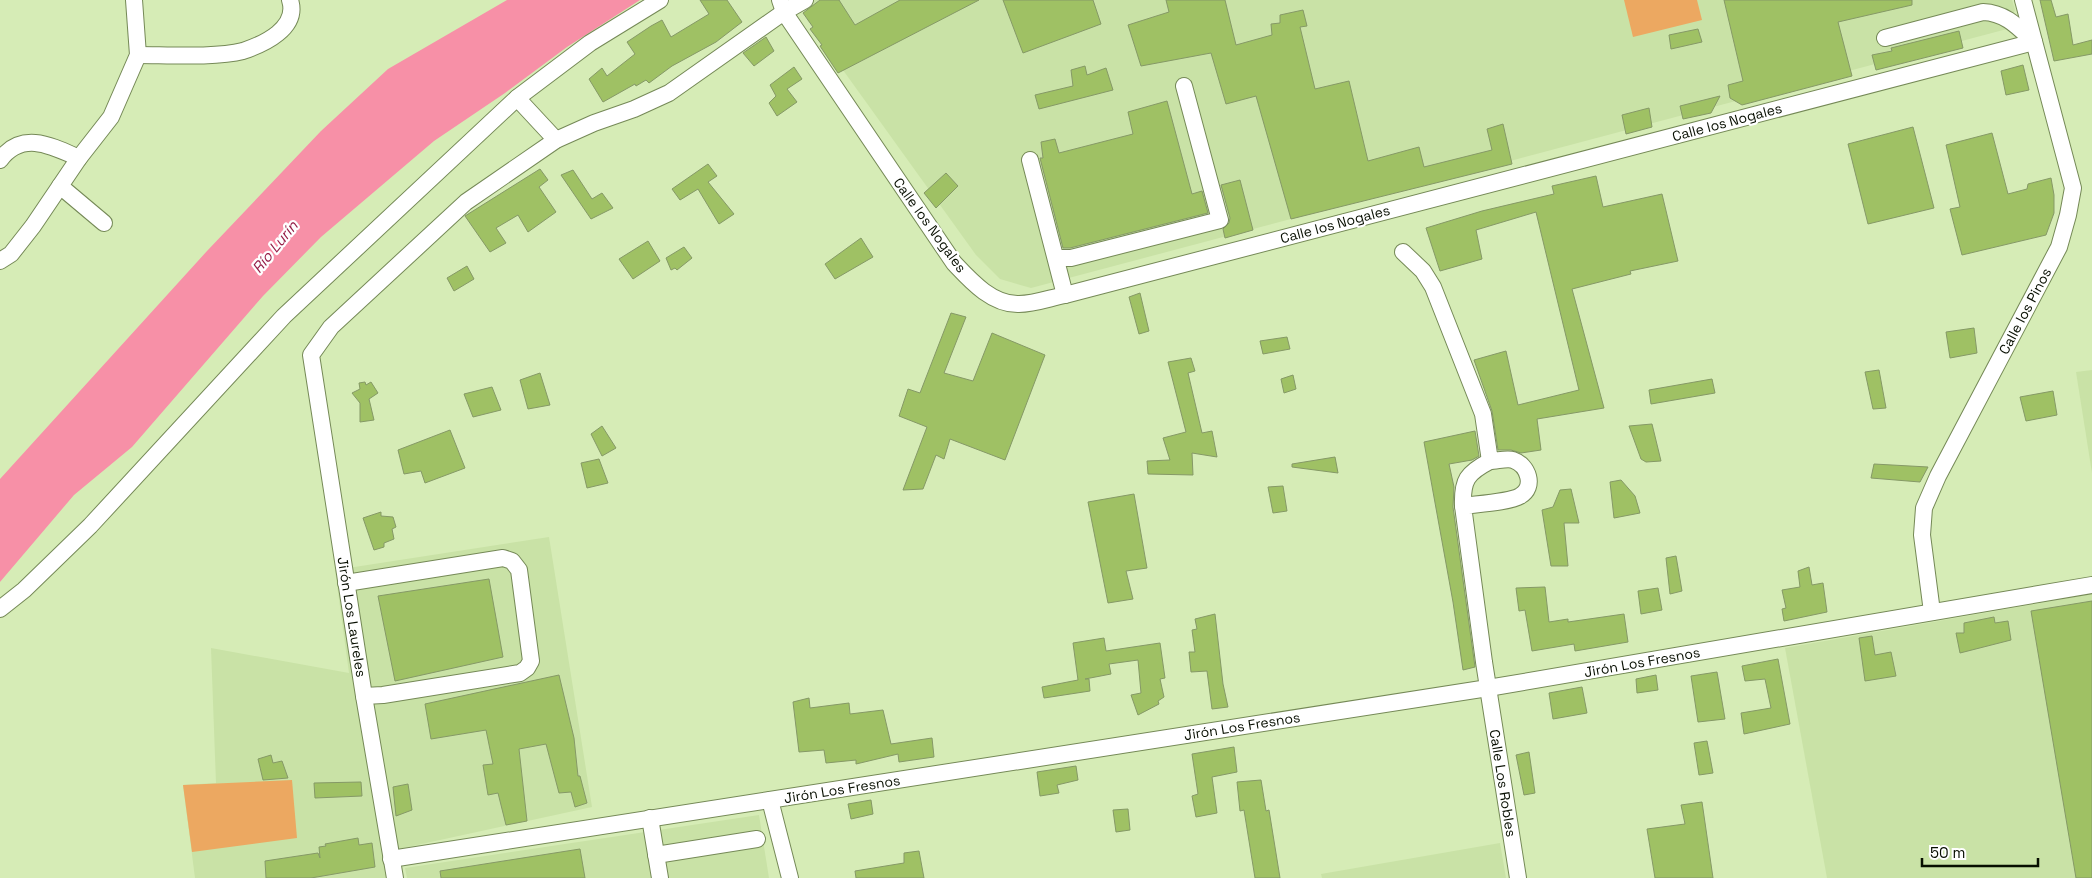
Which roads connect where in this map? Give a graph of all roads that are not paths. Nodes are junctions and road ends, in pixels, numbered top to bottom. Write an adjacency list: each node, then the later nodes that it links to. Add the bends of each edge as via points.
1 (134, 0): 9 (street)
2 (290, 0): 9 (street, via 289,21 279,34 242,50 221,54)
3 (660, 0): 11 (street, via 590,43)
4 (804, 0): 6 (street)
5 (2023, 0): 8 (street, Calle los Pinos)
6 (782, 6): 12 (street, via 669,93); 21 (street, Calle los Nogales, via 954,263 976,287 1017,305)
7 (1885, 38): 8 (street, via 1983,12 2004,17)
8 (2034, 42): 21 (street, Calle los Nogales); 27 (street, Calle los Pinos, via 2072,188 2068,215 2059,247 1924,508 1922,535)
9 (138, 55): 13 (street, via 111,117)
10 (1184, 86): 19 (street, via 1220,220 1071,258)
11 (517, 98): 12 (street); 26 (street, via 284,316 90,526)
12 (556, 140): 24 (street, Jirón Los Laureles, via 466,202 331,326 311,355)
13 (79, 158): 14 (street, via 37,142 22,143); 16 (street)
14 (0, 160)
15 (1030, 160): 19 (street)
16 (60, 186): 17 (street); 20 (street, via 11,254)
17 (104, 223)
18 (1403, 252): 22 (street, via 1423,271 1433,288 1483,414)
19 (1056, 258): 21 (street)
20 (0, 260)
21 (1065, 295)
22 (1490, 461): 23 (street, Calle Los Robles, via 1473,470 1465,482); 23 (street, via 1511,459 1522,464 1528,473 1527,492 1518,497)
23 (1463, 506): 28 (street, Calle Los Robles)
24 (346, 583): 29 (street, Jirón Los Laureles); 29 (street, via 503,558 512,561 519,570 531,661 527,668 520,673)
25 (2092, 585): 27 (street, Jirón Los Fresnos)
26 (0, 609)
27 (1932, 612): 28 (street, Jirón Los Fresnos)
28 (1488, 688): 30 (street, Jirón Los Fresnos); 38 (street, Calle Los Robles)
29 (364, 696): 34 (street, Jirón Los Laureles)
30 (770, 800): 31 (street, Jirón Los Fresnos); 37 (street)
31 (650, 818): 33 (street); 34 (street, Jirón Los Fresnos)
32 (757, 839): 33 (street)
33 (656, 855): 36 (street)
34 (391, 859): 35 (street, Jirón Los Laureles)
35 (395, 878)
36 (660, 878)
37 (790, 878)
38 (1518, 878)

